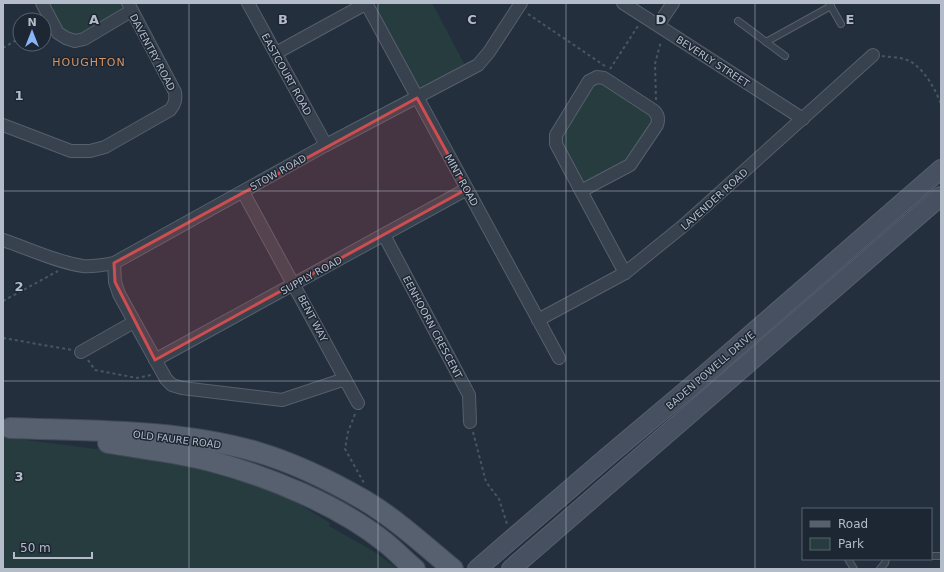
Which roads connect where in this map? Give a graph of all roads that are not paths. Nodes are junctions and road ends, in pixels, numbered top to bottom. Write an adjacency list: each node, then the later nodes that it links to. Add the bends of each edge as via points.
1 (42, 3): 8 (street, via 58,33 75,40 84,39)
2 (248, 3): 13 (street, EASTCOURT ROAD)
3 (366, 3): 13 (street); 16 (street, MINT ROAD)
4 (623, 3): 11 (street, BEVERLY STREET)
5 (673, 3): 11 (street)
6 (830, 4): 10 (lane); 12 (lane)
7 (520, 5): 16 (street, STOW ROAD, via 478,65)
8 (130, 7): 18 (street, DAVENTRY ROAD, via 175,92 175,105 170,110 105,147 90,151 71,151)
9 (738, 21): 12 (lane)
10 (841, 24)
11 (662, 28): 17 (street, BEVERLY STREET)
12 (766, 42): 15 (lane)
13 (276, 53): 19 (street, EASTCOURT ROAD)
14 (873, 55): 17 (street, LAVENDER ROAD)
15 (786, 56)
16 (417, 98): 19 (street, STOW ROAD); 21 (street, MINT ROAD)
17 (803, 119): 28 (street, LAVENDER ROAD, via 683,226)
18 (3, 124)
19 (326, 145): 23 (street, STOW ROAD)
20 (941, 169): 43 (main road, BADEN POWELL DRIVE)
21 (467, 189): 25 (street, SUPPLY ROAD); 30 (street, MINT ROAD)
22 (581, 191): 22 (street, via 555,140 557,131 589,81 597,77 604,78 653,110 658,117 657,125 630,165); 28 (street)
23 (244, 192): 27 (street, STOW ROAD); 29 (street, BENT WAY)
24 (941, 196): 44 (main road, BADEN POWELL DRIVE)
25 (384, 235): 29 (street, SUPPLY ROAD); 37 (street, EENHOORN CRESCENT, via 469,395)
26 (3, 240): 27 (street, STOW ROAD, via 70,264 95,266)
27 (114, 263): 31 (street, via 115,282 119,294)
28 (626, 272): 30 (street, LAVENDER ROAD)
29 (294, 284): 34 (street, SUPPLY ROAD); 35 (street, BENT WAY)
30 (538, 320): 33 (street, MINT ROAD)
31 (134, 322): 32 (street); 34 (street)
32 (81, 352)
33 (559, 358)
34 (156, 360): 35 (street, via 162,373 177,387 275,400 287,399)
35 (345, 379): 36 (street, BENT WAY)
36 (358, 403)
37 (470, 422)
38 (7, 428): 41 (main road, OLD FAURE ROAD, via 159,450 209,460 252,473 356,522 386,543); 42 (main road, OLD FAURE ROAD, via 159,435 211,441 257,452 332,483 366,501 401,525)
39 (849, 560): 45 (lane)
40 (886, 560): 46 (lane)
41 (415, 569)
42 (453, 569)
43 (477, 569)
44 (511, 569)
45 (854, 569)
46 (880, 569)

